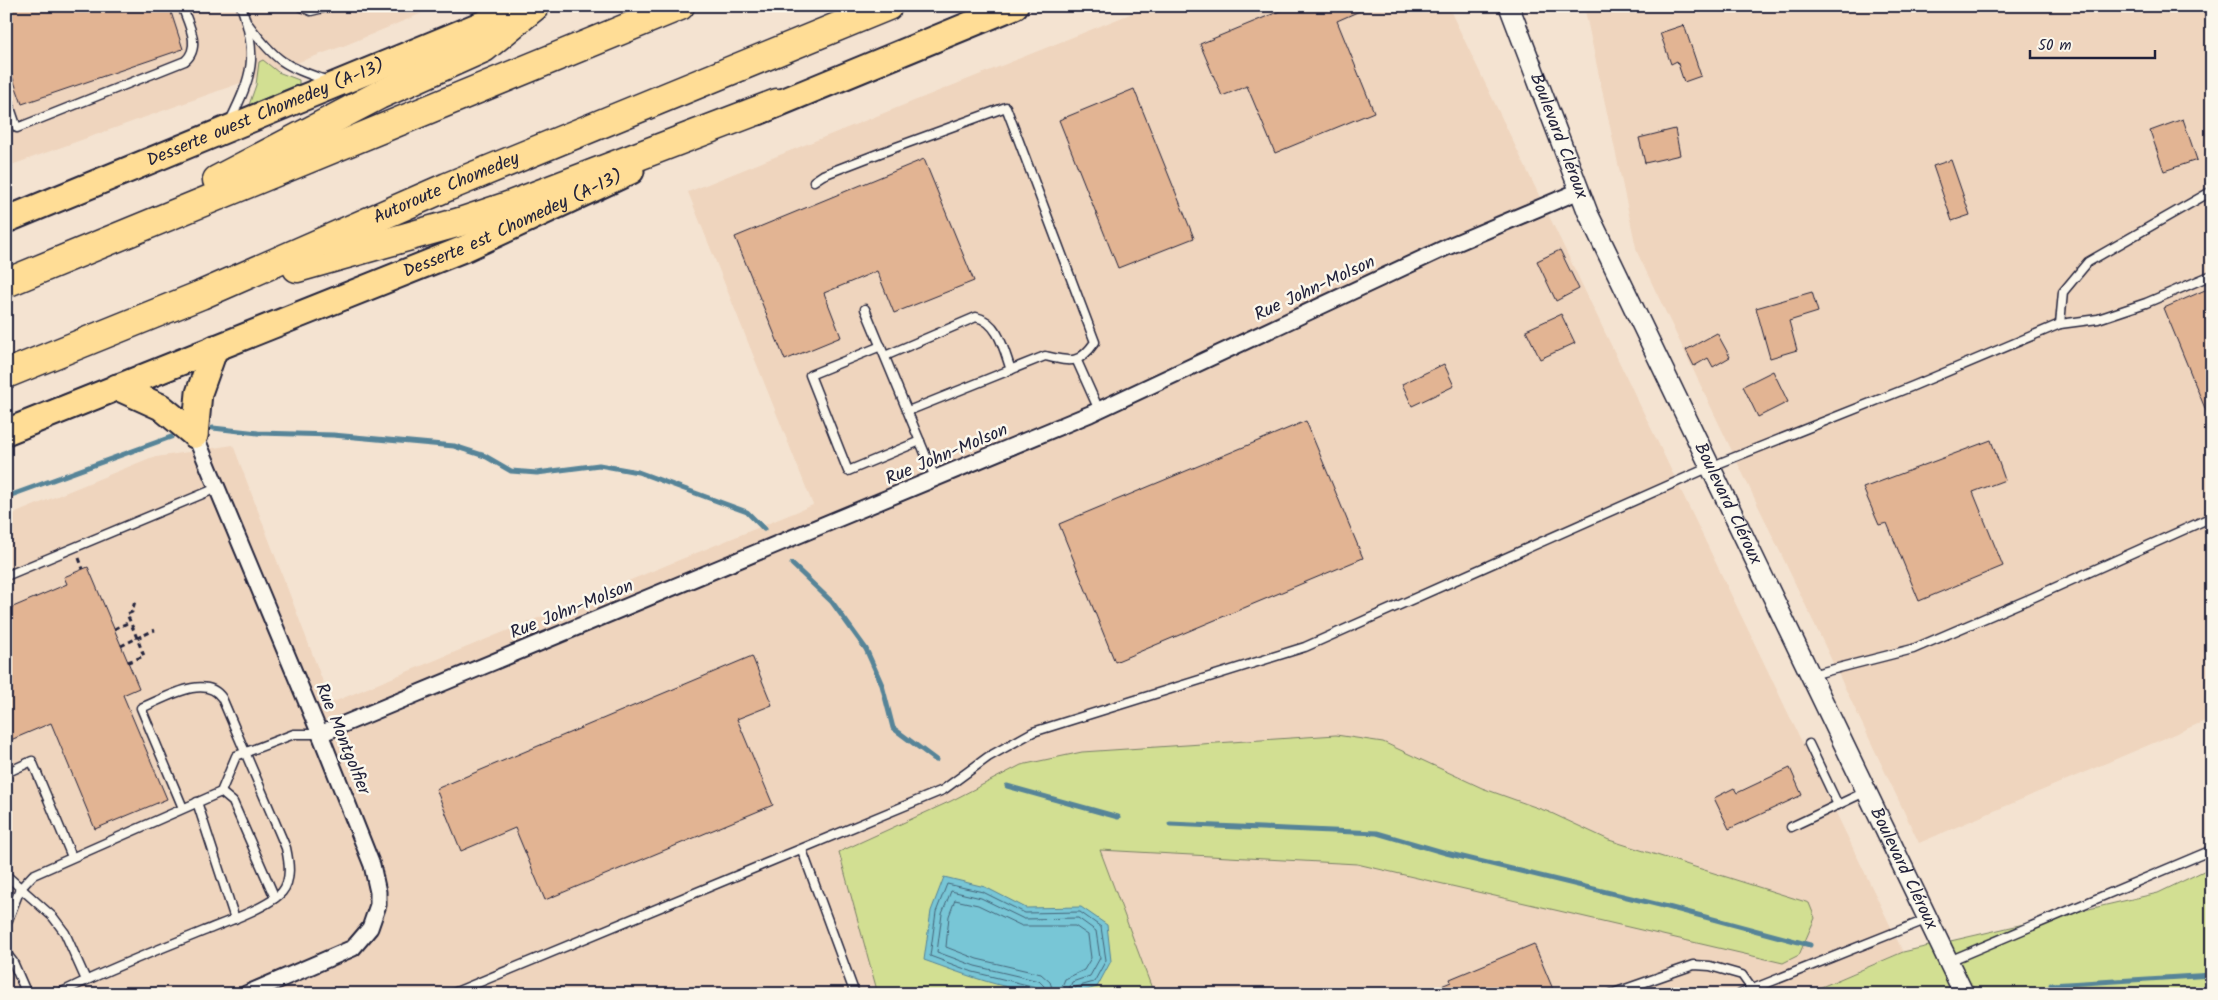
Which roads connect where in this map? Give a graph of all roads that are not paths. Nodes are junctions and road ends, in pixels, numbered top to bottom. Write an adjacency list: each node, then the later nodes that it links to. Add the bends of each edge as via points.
1 (182, 6): 13 (lane, via 193,43 190,57 185,61 17,128)
2 (241, 6): 11 (lane)
3 (300, 6): 4 (lane, via 310,11)
4 (332, 6)
5 (526, 6): 12 (main road, Desserte ouest Chomedey (A-13))
6 (535, 6): 20 (highway, via 484,48 379,96)
7 (680, 6): 20 (highway)
8 (888, 6): 23 (highway, Autoroute Chomedey, via 447,187)
9 (1015, 6): 14 (main road, Desserte est Chomedey (A-13))
10 (1509, 6): 17 (street, Boulevard Cléroux)
11 (247, 23): 12 (lane, via 283,63); 15 (lane, via 250,74)
12 (334, 84): 15 (main road, Desserte ouest Chomedey (A-13))
13 (6, 96)
14 (777, 104): 23 (highway, via 460,222); 27 (main road, Desserte est Chomedey (A-13), via 466,248)
15 (225, 130): 19 (main road, Desserte ouest Chomedey (A-13))
16 (814, 181): 29 (lane, via 855,162 1006,108 1095,342 1086,355)
17 (1579, 191): 33 (street, Rue John-Molson, via 1447,248); 38 (street, Boulevard Cléroux)
18 (2212, 191): 25 (lane, via 2088,262 2063,292)
19 (6, 220)
20 (62, 260): 22 (highway)
21 (2212, 275): 25 (lane, via 2098,319)
22 (6, 283)
23 (201, 295): 31 (highway, Autoroute Chomedey)
24 (865, 309): 26 (lane)
25 (2060, 324): 38 (lane)
26 (881, 346): 28 (lane); 37 (lane, via 810,375 848,471)
27 (215, 348): 32 (main road, Desserte est Chomedey (A-13)); 36 (main road, via 199,393)
28 (885, 356): 30 (lane, via 976,317 986,319 994,328); 34 (lane)
29 (1077, 360): 30 (lane, via 1064,361 1045,356); 33 (lane)
30 (1011, 370): 34 (lane)
31 (6, 374)
32 (117, 387): 35 (main road, Desserte est Chomedey (A-13)); 36 (main road, via 162,407)
33 (1100, 410): 39 (street, Rue John-Molson)
34 (908, 411): 37 (lane)
35 (6, 432)
36 (195, 435): 40 (street, Rue Montgolfier)
37 (920, 441): 39 (lane)
38 (1710, 467): 43 (street, Boulevard Cléroux); 54 (lane, via 1305,647 1033,732 988,758 943,790)
39 (936, 480): 44 (street, Rue John-Molson)
40 (217, 488): 42 (lane); 44 (street, Rue Montgolfier)
41 (2212, 517): 43 (lane, via 1913,649)
42 (6, 576)
43 (1811, 675): 49 (street, Boulevard Cléroux)
44 (320, 734): 46 (lane, via 294,734); 69 (street, Rue Montgolfier, via 372,866 378,905 370,928 353,948)
45 (1809, 744): 51 (lane)
46 (244, 753): 48 (lane, via 236,756); 52 (lane, via 222,698 212,689 189,689 141,708); 59 (lane, via 286,848 288,875 283,891)
47 (6, 774): 56 (lane, via 32,761)
48 (221, 792): 50 (lane); 59 (lane, via 233,802)
49 (1867, 792): 51 (lane); 61 (street, Boulevard Cléroux)
50 (197, 802): 52 (lane); 60 (lane)
51 (1838, 805): 53 (lane)
52 (183, 808): 56 (lane)
53 (1791, 826)
54 (802, 850): 70 (lane); 71 (lane)
55 (2212, 850): 64 (lane)
56 (72, 857): 58 (lane, via 32,875)
57 (6, 875): 58 (lane)
58 (22, 887): 62 (lane); 65 (lane, via 65,933)
59 (275, 898): 60 (lane)
60 (235, 918): 65 (lane)
61 (1928, 919): 64 (street, Boulevard Cléroux); 66 (lane)
62 (6, 925)
63 (6, 953): 67 (lane)
64 (1948, 961): 74 (street, Boulevard Cléroux)
65 (86, 980): 68 (lane)
66 (1752, 989): 72 (lane, via 1742,975 1694,965); 73 (lane)
67 (27, 994)
68 (58, 994)
69 (246, 994)
70 (451, 994)
71 (855, 994)
72 (1611, 994)
73 (1740, 994)
74 (1964, 994)

